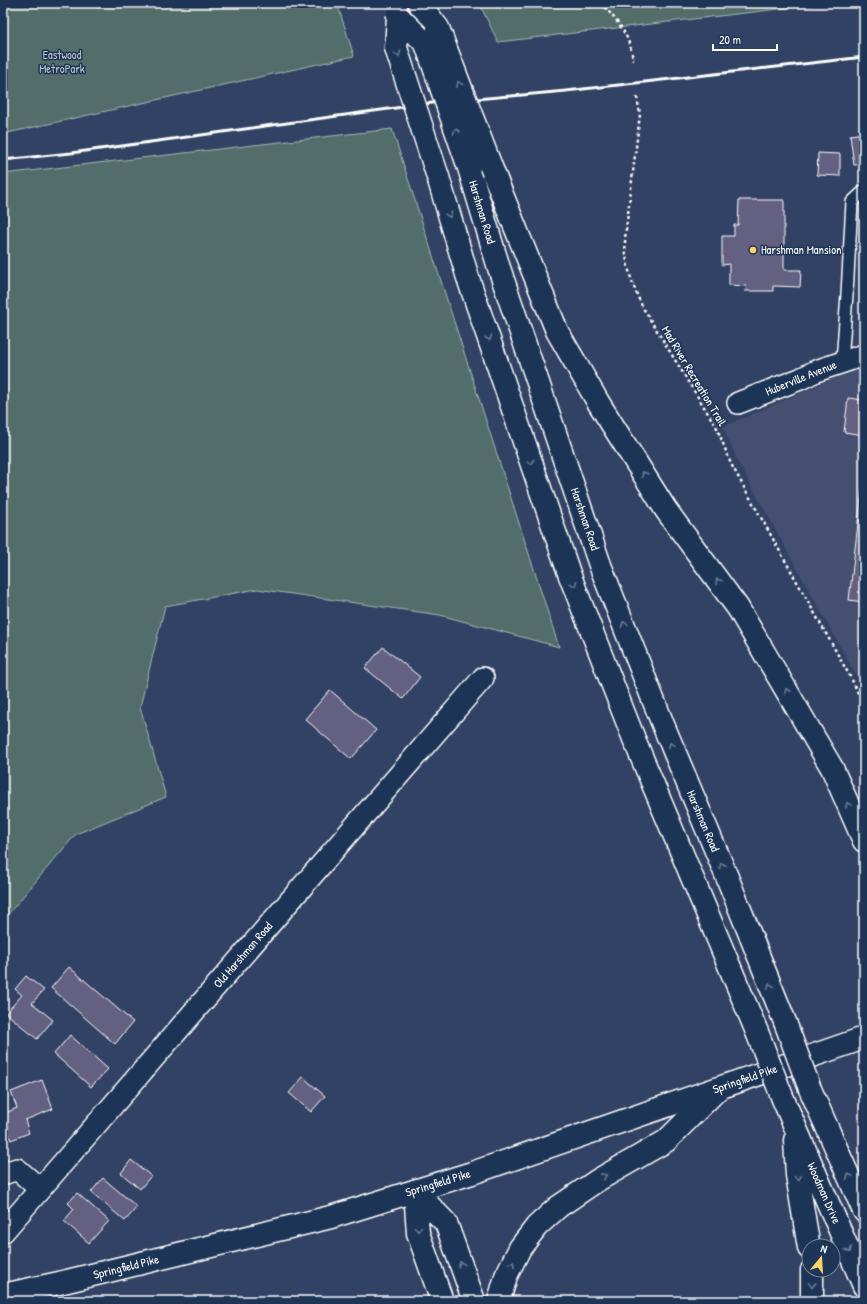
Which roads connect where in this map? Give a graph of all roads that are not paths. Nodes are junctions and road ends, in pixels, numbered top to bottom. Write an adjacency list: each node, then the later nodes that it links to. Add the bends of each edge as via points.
1 (419, 3): 8 (main road, one-way to 1, bridge, via 832,768 738,608 666,510 557,331 438,28)
2 (396, 9): 11 (main road, Harshman Road, one-way to 11, bridge, via 396,48 468,278 570,576 634,739 758,1032); 16 (main road, Harshman Road, one-way to 2, bridge, via 810,1089 600,564 426,44)
3 (864, 191): 5 (lane, via 852,202)
4 (864, 355): 5 (street, Huberville Avenue)
5 (842, 362): 6 (street, Huberville Avenue)
6 (738, 403)
7 (483, 678): 14 (street, Old Harshman Road)
8 (864, 841)
9 (864, 1038): 10 (main road, Springfield Pike)
10 (719, 1088): 15 (main road, Springfield Pike); 24 (main road, one-way to 10, via 506,1276 520,1248 537,1226 558,1207 598,1180 666,1141)
11 (783, 1099): 12 (main road, Woodman Drive)
12 (793, 1125): 18 (main road, one-way to 18); 20 (main road, Woodman Drive, one-way to 20)
13 (3, 1174): 14 (street, via 17,1169)
14 (40, 1189): 17 (street, Old Harshman Road)
15 (415, 1191): 21 (main road, Springfield Pike, via 324,1218); 22 (main road, one-way to 22, via 418,1233); 23 (main road, one-way to 15, via 446,1223)
16 (864, 1211)
17 (3, 1232)
18 (807, 1238)
19 (812, 1278): 25 (main road, one-way to 25)
20 (864, 1286)
21 (3, 1295)
22 (442, 1301)
23 (474, 1301)
24 (499, 1301)
25 (812, 1301)

